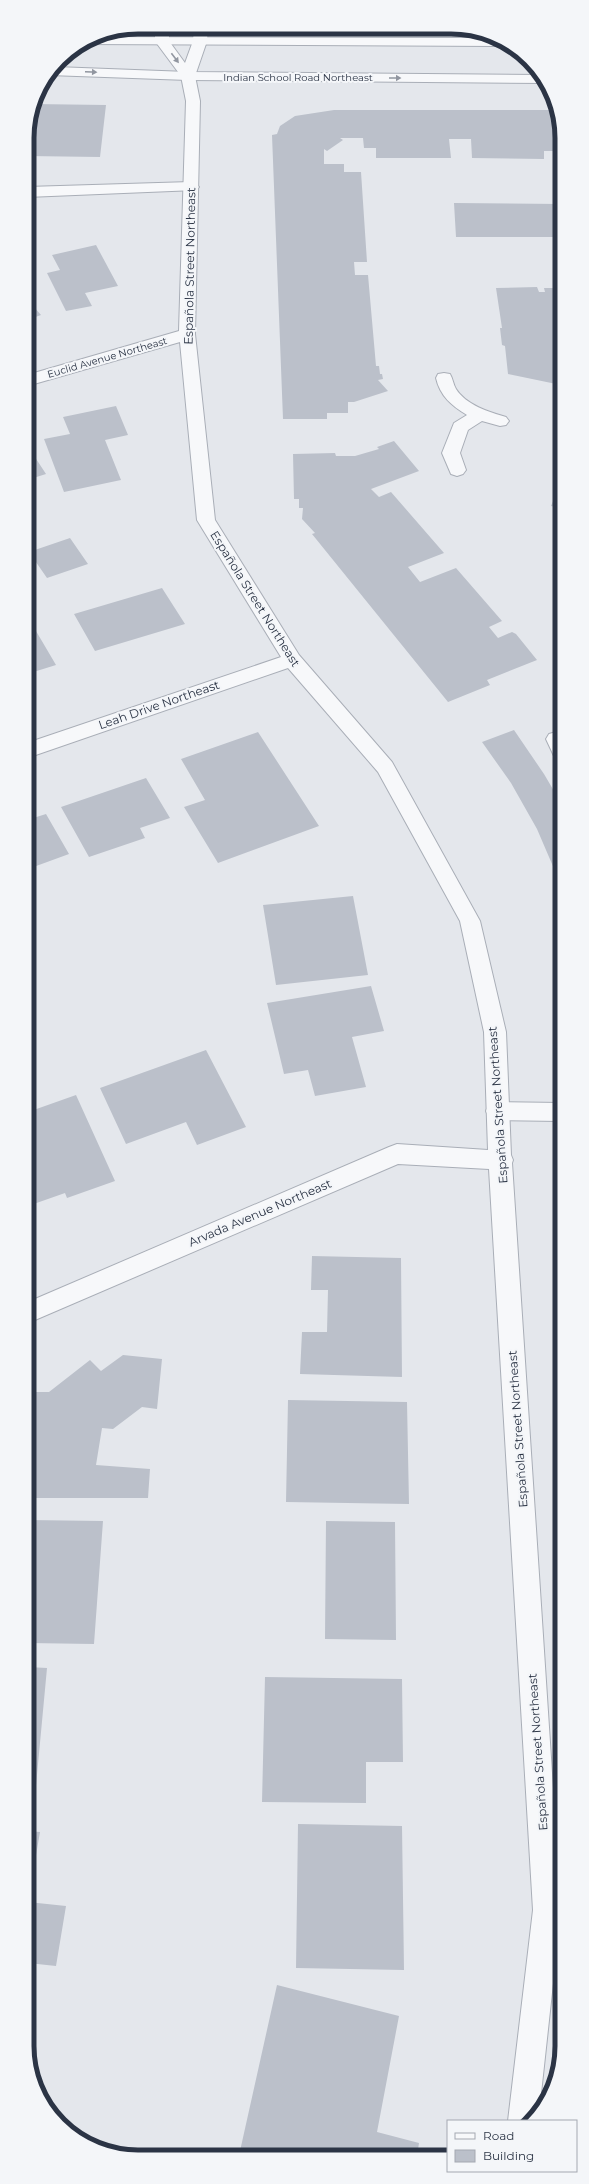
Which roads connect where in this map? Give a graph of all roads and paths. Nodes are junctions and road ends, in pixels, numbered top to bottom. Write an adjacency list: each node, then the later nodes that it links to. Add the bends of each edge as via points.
1 (162, 34): 2 (street); 3 (street); 6 (street, one-way to 6)
2 (200, 34): 4 (street); 6 (street)
3 (108, 39)
4 (489, 42)
5 (59, 71): 6 (street, Indian School Road Northeast, one-way to 6)
6 (188, 76): 7 (street, Indian School Road Northeast, one-way to 7); 8 (street, Española Street Northeast, via 193,101)
7 (536, 79)
8 (191, 187): 9 (street); 10 (street, Española Street Northeast)
9 (34, 192)
10 (187, 334): 12 (street, Euclid Avenue Northeast); 16 (street, Española Street Northeast, via 206,520)
11 (444, 378): 13 (street, via 446,388 455,400)
12 (34, 379)
13 (480, 416): 14 (street); 15 (street, via 460,427 451,453)
14 (500, 421)
15 (457, 470)
16 (292, 660): 17 (street, Leah Drive Northeast); 18 (street, Española Street Northeast, via 385,767 470,921 495,1032)
17 (34, 748)
18 (498, 1111): 19 (street); 20 (street, Española Street Northeast)
19 (555, 1112)
20 (502, 1160): 21 (street, Arvada Avenue Northeast, via 397,1154); 22 (street, Española Street Northeast, via 548,1910)
21 (34, 1310)
22 (523, 2120)

